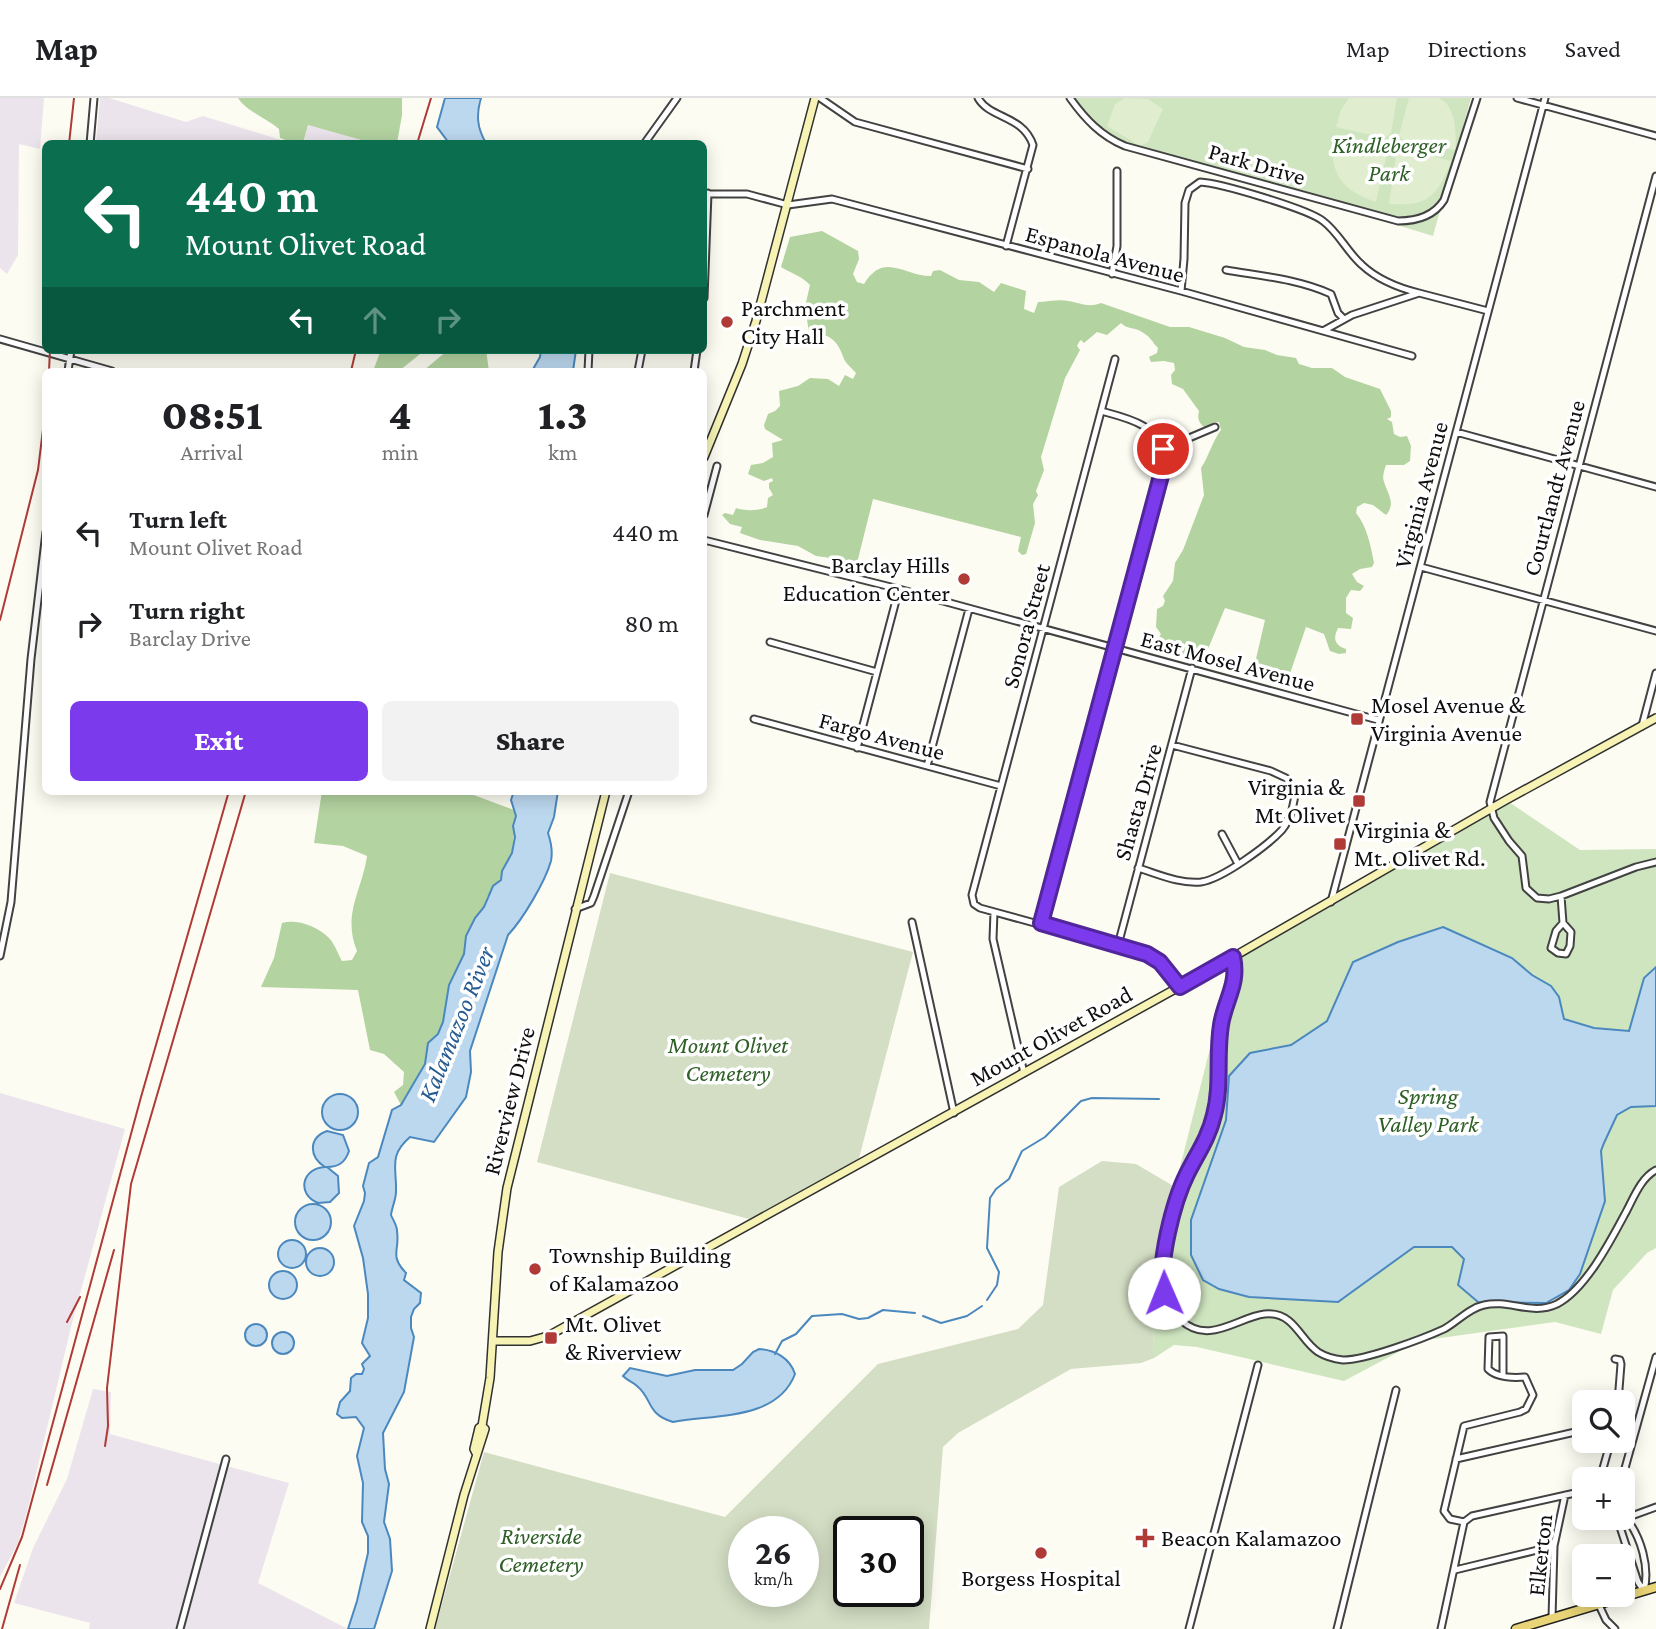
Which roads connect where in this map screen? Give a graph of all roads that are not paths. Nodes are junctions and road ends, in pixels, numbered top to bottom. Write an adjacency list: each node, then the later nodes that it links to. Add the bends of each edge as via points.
1 (94, 98): 11 (street)
2 (677, 98): 12 (street)
3 (818, 98): 13 (street, via 855,122); 17 (street)
4 (978, 98): 13 (street, via 1032,140)
5 (1070, 98): 6 (street, Park Drive, via 1100,132 1125,146 1389,220 1407,221 1439,208 1444,200)
6 (1476, 98)
7 (1517, 98): 9 (street)
8 (1545, 98): 9 (street, Virginia Avenue)
9 (1544, 105): 10 (street); 23 (street, Virginia Avenue)
10 (1656, 136)
11 (90, 140)
12 (647, 140)
13 (1028, 169): 18 (street)
14 (1117, 171): 20 (street, via 1117,246)
15 (1656, 176): 40 (street, Courtlandt Avenue)
16 (707, 194): 17 (street, via 747,194)
17 (788, 205): 18 (street, Espanola Avenue, via 832,199); 38 (street, via 757,321)
18 (1006, 246): 20 (street, Espanola Avenue)
19 (1226, 270): 24 (street, via 1318,288 1331,294)
20 (1112, 274): 21 (street, Espanola Avenue)
21 (1181, 291): 22 (street, via 1185,202 1189,190 1206,183 1311,213 1333,230 1368,270); 25 (street, Espanola Avenue)
22 (1419, 293): 23 (street); 24 (street)
23 (1488, 311): 37 (street, Virginia Avenue)
24 (1344, 319): 25 (street)
25 (1323, 331): 30 (street, Espanola Avenue)
26 (0, 339): 27 (street)
27 (42, 351)
28 (52, 354): 31 (street)
29 (71, 354): 31 (street)
30 (1412, 356)
31 (70, 359): 33 (street); 34 (street)
32 (1115, 359): 35 (street, Sonora Street)
33 (68, 368)
34 (102, 368)
35 (1101, 411): 39 (street, via 1139,423); 50 (street, Sonora Street)
36 (1215, 427): 39 (street)
37 (1456, 432): 40 (street); 46 (street, Virginia Avenue)
38 (707, 445)
39 (1163, 449): 53 (street, via 1162,472)
40 (1578, 465): 42 (street); 48 (street, Courtlandt Avenue)
41 (717, 466): 43 (street)
42 (1656, 487)
43 (707, 504)
44 (707, 541): 47 (street, East Mosel Avenue)
45 (42, 566): 80 (street, via 11,902)
46 (1420, 567): 48 (street); 59 (street, Virginia Avenue)
47 (899, 589): 49 (street, East Mosel Avenue); 55 (street)
48 (1542, 600): 51 (street); 67 (street, Courtlandt Avenue, via 1490,795)
49 (969, 608): 50 (street, East Mosel Avenue); 63 (street)
50 (1043, 629): 53 (street, East Mosel Avenue); 64 (street, Sonora Street)
51 (1656, 631)
52 (769, 642): 55 (street)
53 (1115, 648): 54 (street, East Mosel Avenue); 77 (street)
54 (1192, 668): 59 (street, East Mosel Avenue); 61 (street, Shasta Drive)
55 (877, 672): 62 (street)
56 (1656, 673): 60 (street)
57 (1656, 718): 60 (street, Mount Olivet Road)
58 (754, 719): 62 (street, Fargo Avenue)
59 (1378, 720): 73 (street, Virginia Avenue)
60 (1642, 726): 67 (street, Mount Olivet Road)
61 (1172, 745): 70 (street, via 1271,771 1293,785 1293,807 1283,828); 71 (street, Shasta Drive)
62 (857, 748): 63 (street, Fargo Avenue)
63 (927, 766): 64 (street, Fargo Avenue)
64 (1002, 786): 75 (street, Sonora Street, via 972,892 977,907)
65 (605, 795): 74 (street, Riverview Drive)
66 (628, 795): 74 (street, via 591,903)
67 (1490, 810): 72 (street, via 1522,856 1529,893 1543,899); 73 (street, Mount Olivet Road)
68 (1222, 834): 70 (street)
69 (1656, 862): 72 (street)
70 (1238, 864): 71 (street, via 1201,882)
71 (1138, 868): 79 (street, Shasta Drive)
72 (1561, 896): 78 (street)
73 (1331, 901): 81 (street, Mount Olivet Road)
74 (575, 909): 86 (street, Riverview Drive, via 507,1188)
75 (994, 912): 77 (street); 83 (street, via 993,939)
76 (912, 922): 84 (street)
77 (1041, 923): 79 (street)
78 (1563, 923): 78 (street, via 1551,948 1566,954 1571,932)
79 (1118, 945): 82 (street, via 1160,962)
80 (0, 956)
81 (1233, 957): 82 (street, Mount Olivet Road); 85 (street, via 1235,980 1220,1030 1214,1114 1181,1188 1162,1264 1167,1301 1192,1328 1216,1330 1274,1314 1290,1322 1319,1352 1349,1359 1429,1335 1481,1306 1552,1306 1582,1282 1641,1185)
82 (1180, 987): 83 (street, Mount Olivet Road)
83 (1024, 1073): 84 (street, Mount Olivet Road)
84 (954, 1113): 86 (street, Mount Olivet Road, via 548,1336 530,1341)
85 (1656, 1170)
86 (493, 1340): 114 (street, Riverview Drive, via 482,1426)
87 (1656, 1357): 90 (street)
88 (1615, 1359): 93 (street, via 1621,1364)
89 (1258, 1365): 115 (street)
90 (1654, 1371): 97 (street)
91 (1503, 1376): 91 (street, via 1503,1336 1489,1337 1488,1369); 96 (street, via 1525,1377 1531,1386 1531,1401 1520,1412 1464,1426)
92 (1396, 1390): 116 (street)
93 (1619, 1390)
94 (1572, 1433): 96 (street)
95 (226, 1459): 113 (street)
96 (1456, 1459): 102 (street, via 1444,1511 1450,1519)
97 (1626, 1467)
98 (1572, 1494): 99 (street)
99 (1562, 1496): 102 (street, via 1472,1516); 105 (street, Elkerton)
100 (1656, 1507): 101 (street)
101 (1635, 1515)
102 (1464, 1522): 106 (street)
103 (1621, 1530): 108 (street)
104 (1634, 1530): 108 (street, via 1647,1577)
105 (1554, 1546): 106 (street); 112 (street, Elkerton)
106 (1455, 1570): 117 (street)
107 (1656, 1587): 108 (main road)
108 (1644, 1591): 109 (main road)
109 (1635, 1593)
110 (1586, 1607): 112 (main road)
111 (1600, 1607): 119 (street)
112 (1552, 1618): 118 (main road)
113 (180, 1629)
114 (430, 1629)
115 (1189, 1629)
116 (1336, 1629)
117 (1441, 1629)
118 (1519, 1629)
119 (1615, 1629)

